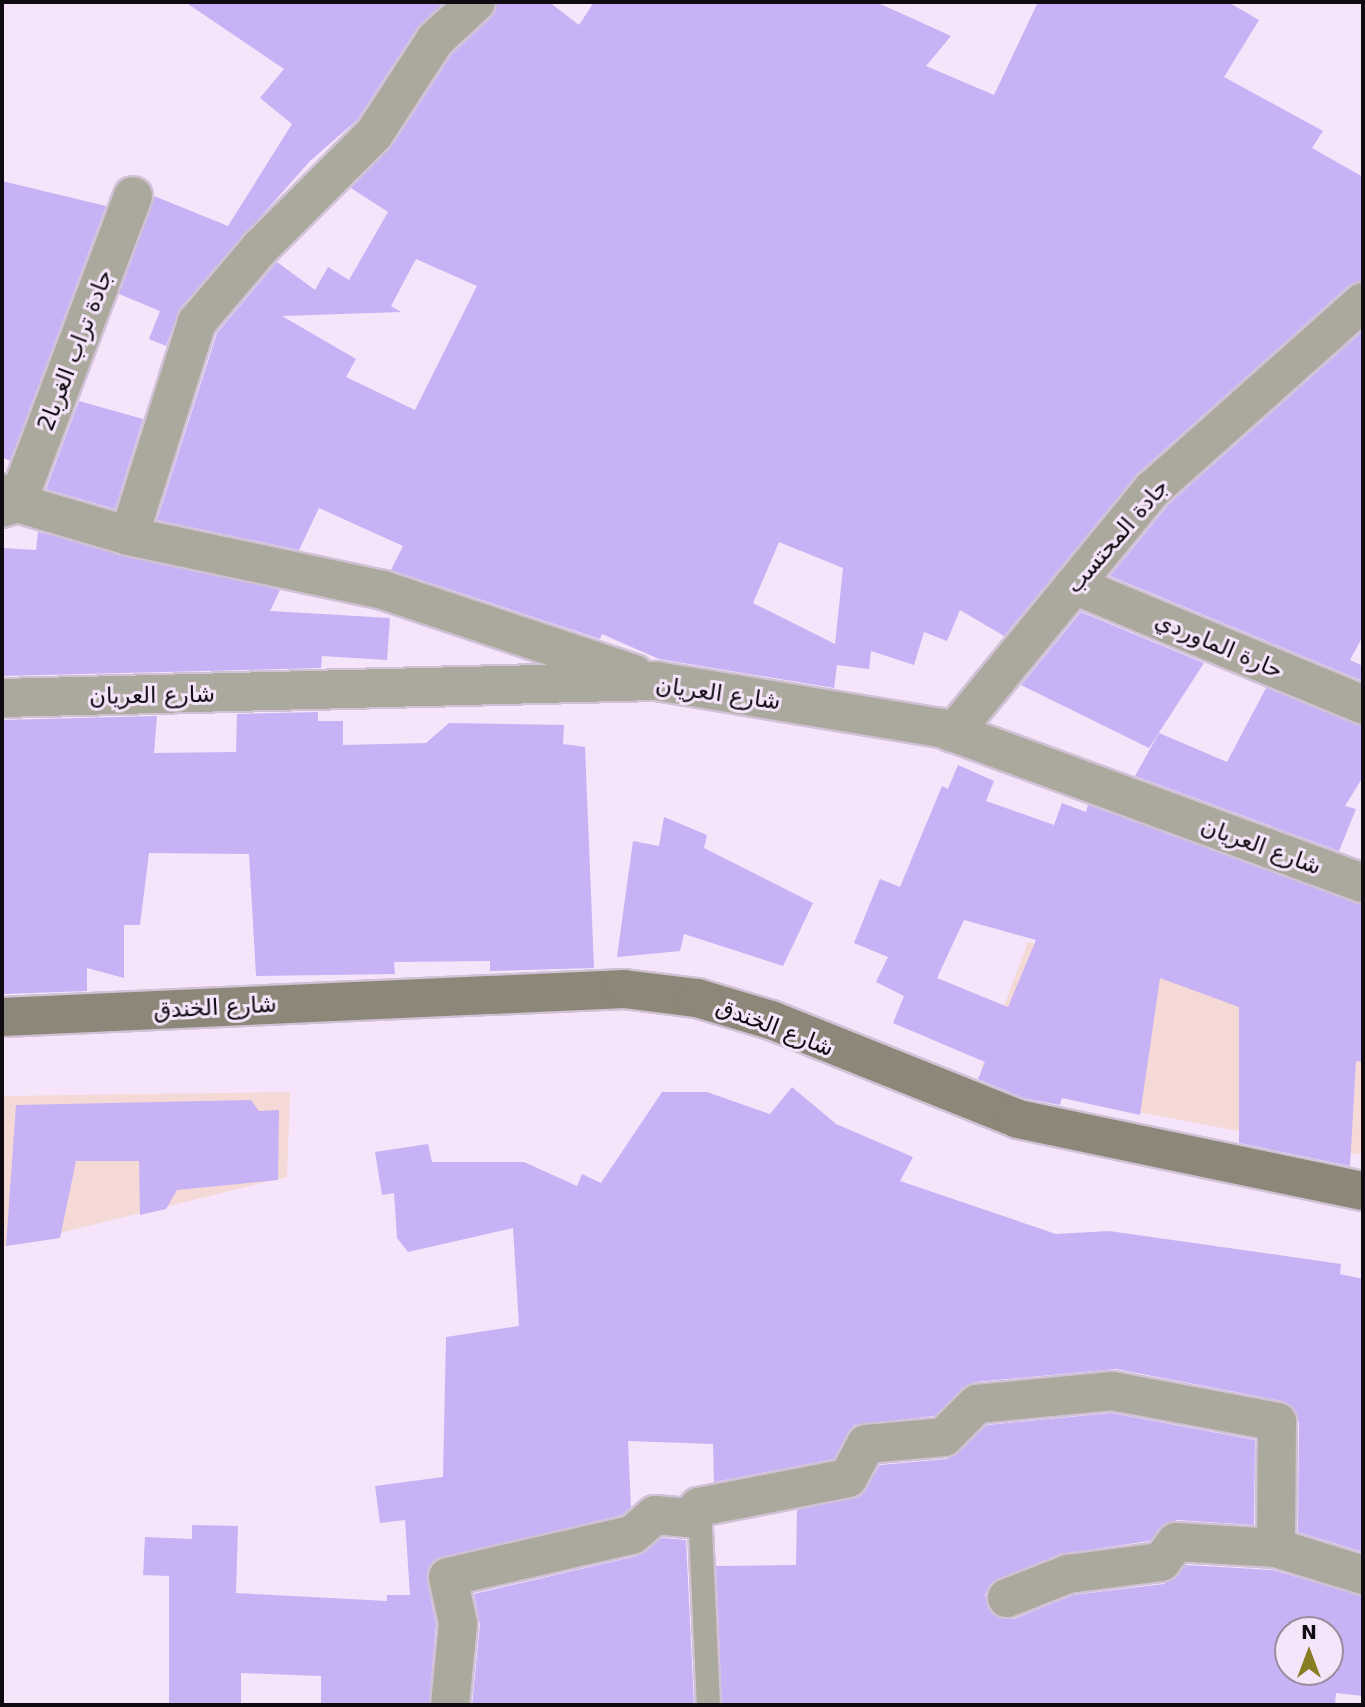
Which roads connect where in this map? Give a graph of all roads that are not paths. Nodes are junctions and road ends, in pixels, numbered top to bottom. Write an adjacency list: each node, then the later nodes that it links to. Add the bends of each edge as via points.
1 (476, 2): 5 (street, via 435,40 374,134 260,247 197,322)
2 (133, 196): 4 (street, جادة تراب الغربا2)
3 (1363, 302): 6 (street, جادة المحتسب, via 1153,489)
4 (7, 501): 5 (street)
5 (129, 536): 7 (street, via 383,590)
6 (1074, 585): 9 (street, حارة الماوردي); 10 (street, جادة المحتسب)
7 (657, 681): 8 (street, شارع العريان); 10 (street, شارع العريان)
8 (2, 698)
9 (1363, 705)
10 (953, 733): 11 (street, شارع العريان)
11 (1363, 883)
12 (2, 1017): 13 (main road, شارع الخندق, via 624,989 696,998 771,1020 1018,1119 1183,1158)
13 (1363, 1191)
14 (699, 1507): 15 (street, via 848,1478 866,1444 944,1437 977,1404 1112,1391 1277,1422); 18 (street, via 689,1518 655,1515 632,1535 448,1577 458,1623); 19 (lane)
15 (1276, 1548): 16 (street); 17 (street, via 1176,1542 1161,1562 1068,1574)
16 (1363, 1575)
17 (1007, 1598)
18 (450, 1705)
19 (708, 1705)

